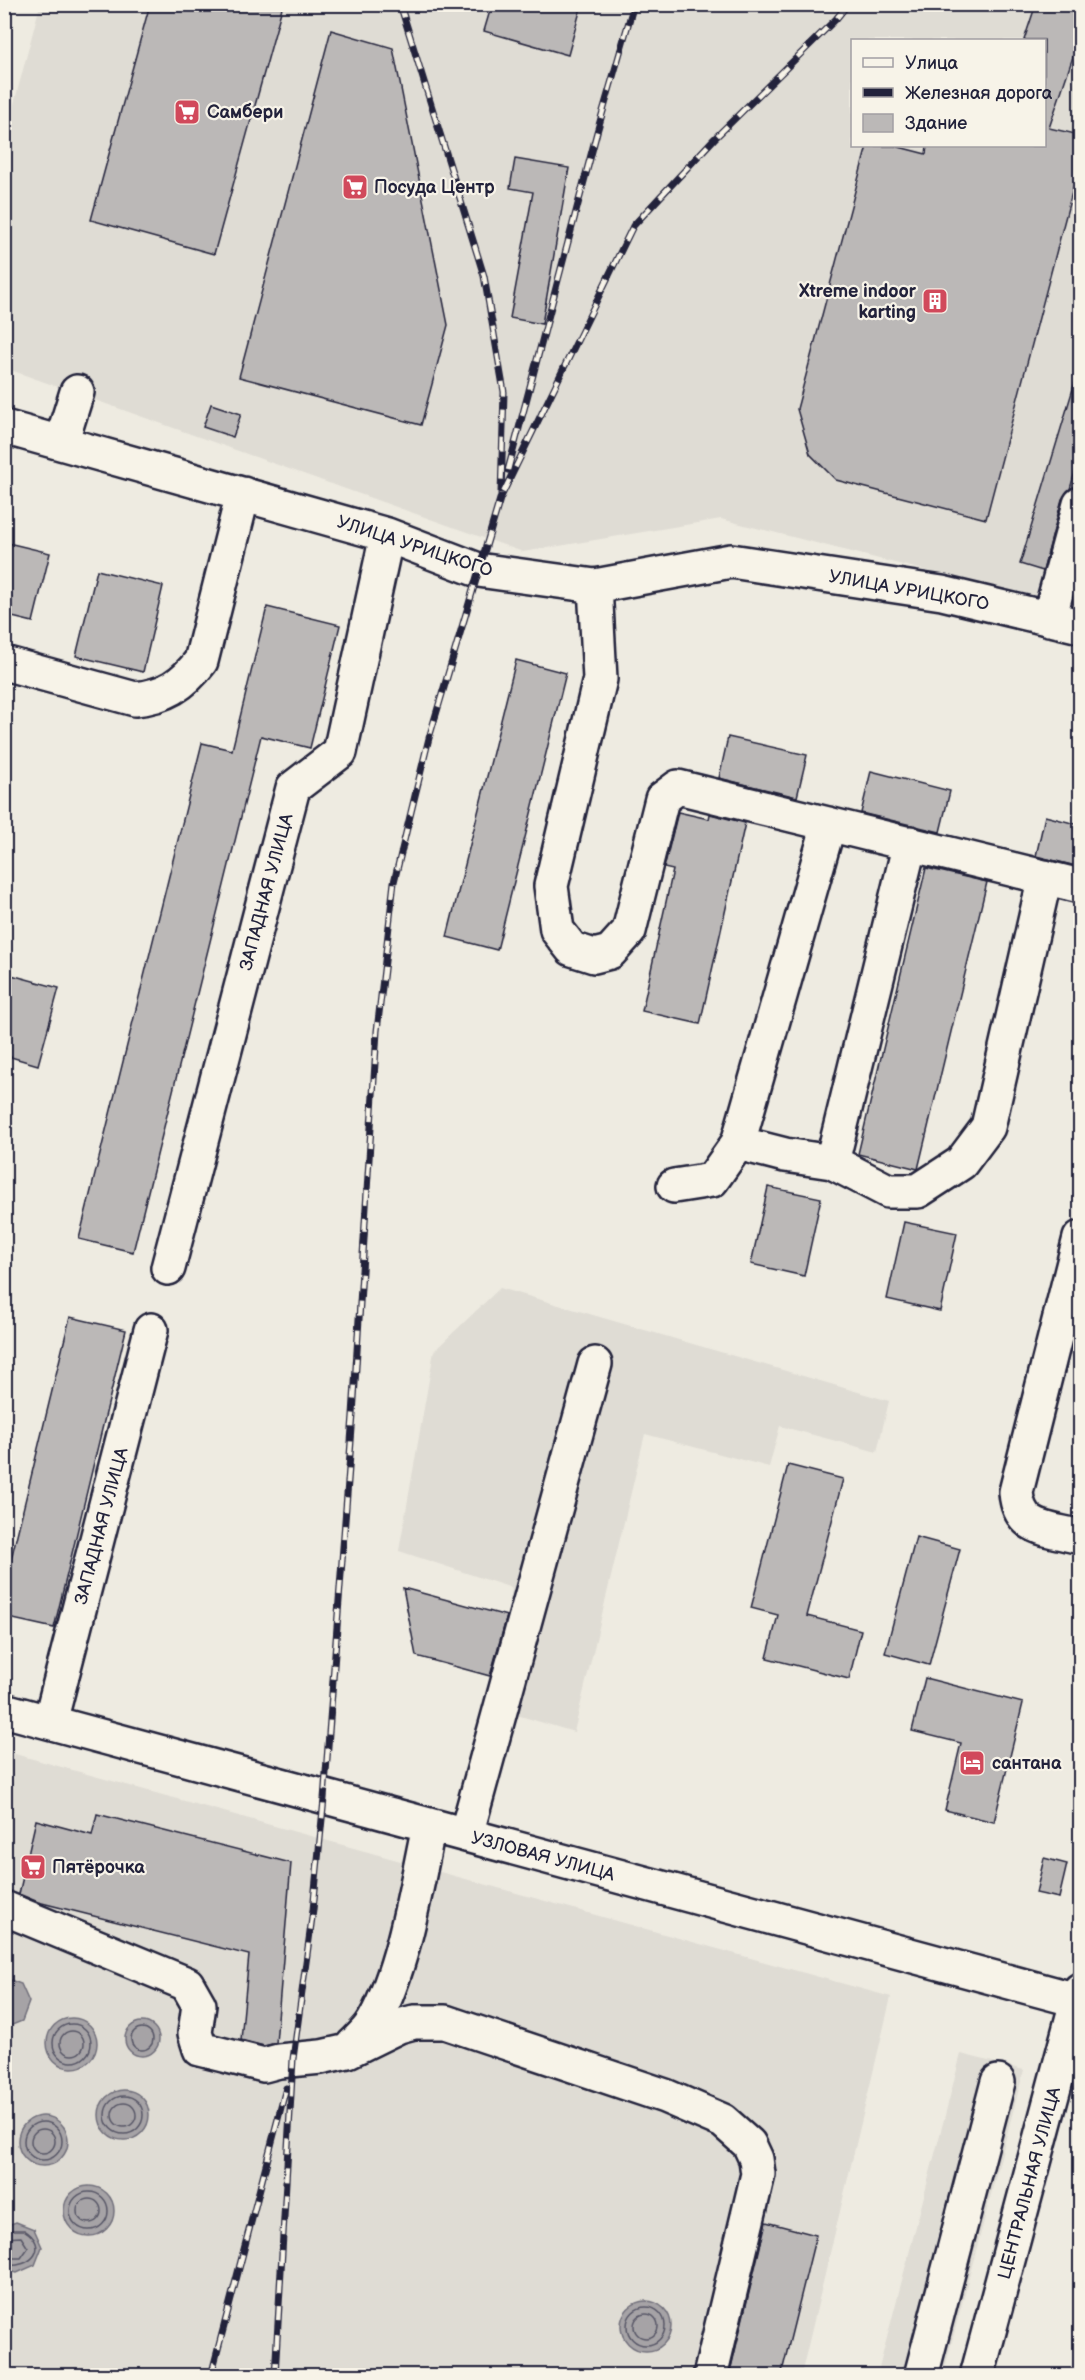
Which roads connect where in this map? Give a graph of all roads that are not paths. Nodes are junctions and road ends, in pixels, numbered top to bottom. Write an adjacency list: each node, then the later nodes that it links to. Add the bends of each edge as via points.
1 (77, 392): 3 (street)
2 (4, 427): 3 (street, УЛИЦА УРИЦКОГО)
3 (61, 443): 4 (street, УЛИЦА УРИЦКОГО)
4 (243, 494): 6 (street, УЛИЦА УРИЦКОГО); 10 (street, via 201,661 172,690 135,699)
5 (1080, 504): 8 (street)
6 (387, 536): 7 (street, УЛИЦА УРИЦКОГО, via 478,570); 21 (street, ЗАПАДНАЯ УЛИЦА, via 340,752 293,788)
7 (595, 586): 8 (street, УЛИЦА УРИЦКОГО, via 731,561 942,593); 11 (street, via 600,679 552,886 558,930 572,949 594,956 610,952 629,931 662,799 678,787)
8 (1049, 619): 9 (street, УЛИЦА УРИЦКОГО)
9 (1080, 626)
10 (4, 663)
11 (829, 824): 12 (street); 15 (street)
12 (910, 843): 13 (street); 17 (street)
13 (1045, 877): 14 (street); 17 (street, via 987,1126 961,1163 918,1191 888,1191)
14 (1080, 886)
15 (738, 1143): 16 (street); 18 (street)
16 (785, 1155): 17 (street); 18 (street)
17 (832, 1162)
18 (712, 1180): 19 (street)
19 (674, 1186)
20 (1080, 1238): 24 (street, via 1017,1492 1017,1510 1028,1523)
21 (168, 1268)
22 (151, 1330): 26 (street, ЗАПАДНАЯ УЛИЦА)
23 (595, 1364): 28 (street)
24 (1080, 1537)
25 (4, 1710): 26 (street, УЗЛОВАЯ УЛИЦА)
26 (50, 1722): 27 (street, УЗЛОВАЯ УЛИЦА)
27 (429, 1826): 28 (street, УЗЛОВАЯ УЛИЦА); 31 (street, via 393,1976 374,2022)
28 (466, 1835): 30 (street, УЗЛОВАЯ УЛИЦА)
29 (4, 1908): 31 (street, via 187,1984 199,2005 195,2033 200,2049 264,2065)
30 (1080, 1997): 35 (street, ЦЕНТРАЛЬНАЯ УЛИЦА)
31 (348, 2051): 33 (street, via 399,2026 445,2022 665,2096 723,2121 740,2134 756,2159 758,2174)
32 (998, 2082): 34 (street)
33 (710, 2376)
34 (921, 2376)
35 (977, 2376)

